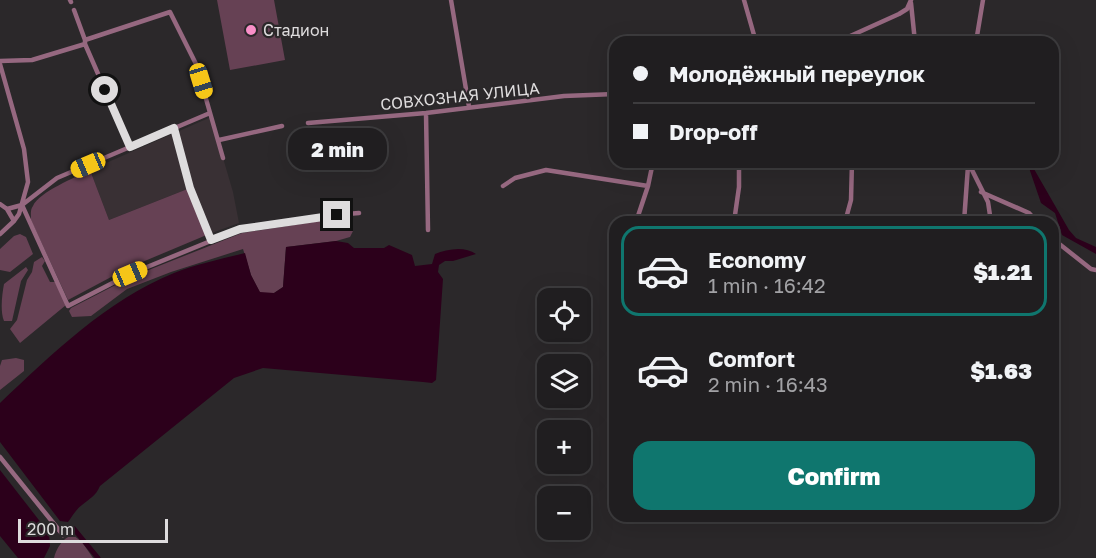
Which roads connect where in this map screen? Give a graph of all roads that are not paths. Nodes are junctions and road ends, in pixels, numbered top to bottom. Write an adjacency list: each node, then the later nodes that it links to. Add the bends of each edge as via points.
1 (451, 0): 13 (street)
2 (744, 0): 7 (street)
3 (911, 0): 6 (street, via 899,14); 8 (street)
4 (983, 0): 9 (street)
5 (74, 10): 10 (street)
6 (853, 35)
7 (754, 36)
8 (914, 36)
9 (977, 36)
10 (85, 42): 11 (street, via 32,60); 14 (street, via 170,12 196,64); 20 (street)
11 (0, 63): 31 (street, via 27,163 28,182)
12 (609, 94): 13 (street, СОВХОЗНАЯ УЛИЦА)
13 (469, 107): 15 (street, СОВХОЗНАЯ УЛИЦА)
14 (210, 113): 18 (street); 19 (street)
15 (426, 113): 16 (street, СОВХОЗНАЯ УЛИЦА); 43 (street)
16 (308, 123)
17 (282, 126): 19 (street)
18 (174, 128): 20 (street); 45 (street, via 190,188)
19 (219, 140): 21 (street)
20 (130, 147): 31 (street, via 57,178)
21 (223, 158)
22 (652, 168): 28 (street)
23 (739, 168): 37 (street)
24 (852, 168): 38 (street)
25 (968, 168): 39 (street)
26 (970, 168): 29 (street)
27 (502, 186): 28 (street, via 515,178 546,171)
28 (648, 186): 36 (street)
29 (981, 192): 40 (street); 41 (street)
30 (0, 204): 32 (street)
31 (22, 205): 32 (street); 42 (street); 45 (street, via 68,306 130,274)
32 (7, 208): 42 (street)
33 (359, 213): 34 (street)
34 (347, 214)
35 (337, 215): 45 (street, via 240,229)
36 (638, 216)
37 (735, 216)
38 (846, 216)
39 (964, 216)
40 (990, 216)
41 (1032, 216)
42 (14, 221): 44 (street)
43 (428, 230)
44 (0, 234)
45 (211, 240)
46 (1059, 243): 47 (street)
47 (1096, 270)
48 (0, 457): 49 (street)
49 (63, 535)

